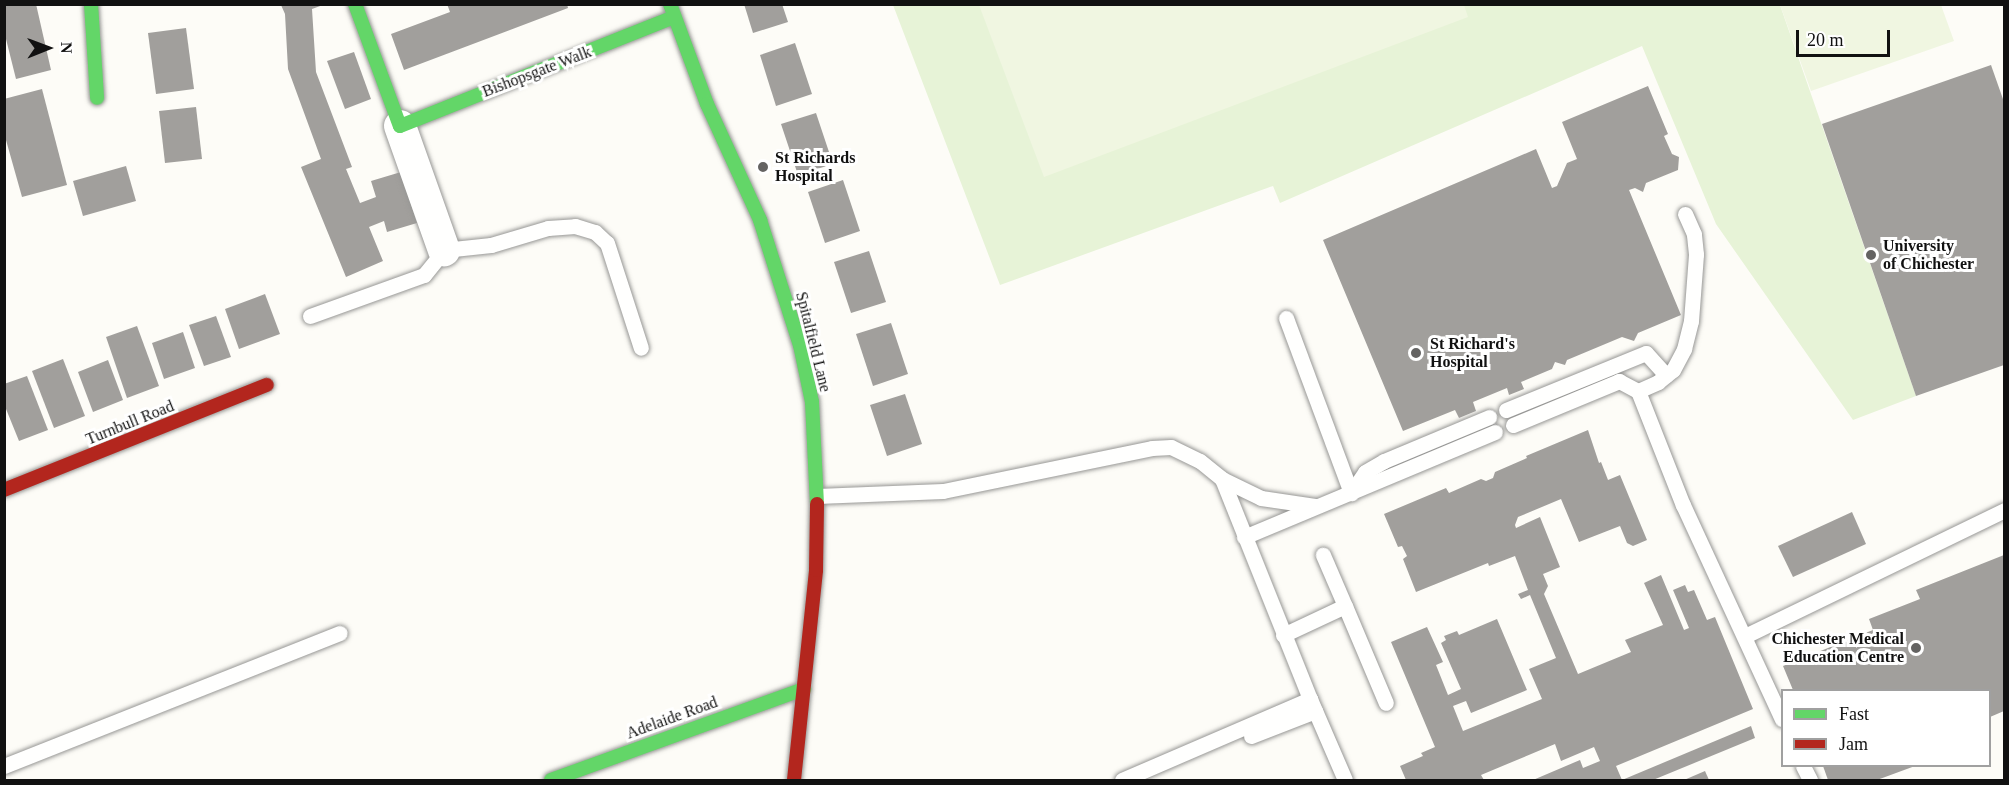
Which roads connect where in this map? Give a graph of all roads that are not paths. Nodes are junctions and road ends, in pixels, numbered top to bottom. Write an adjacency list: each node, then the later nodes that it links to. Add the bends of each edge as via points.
1 (91, 4): 4 (street)
2 (355, 4): 5 (street)
3 (672, 11): 5 (street, Bishopsgate Walk, via 657,26); 21 (street, Spitalfield Lane, via 707,104 759,220 801,345 812,402)
4 (97, 98)
5 (400, 126): 7 (street)
6 (1686, 214): 11 (lane, via 1696,254 1690,321 1684,349)
7 (444, 250): 8 (lane, via 424,275); 10 (lane, via 491,245 548,228 574,226 595,232 607,243)
8 (310, 316)
9 (1286, 318): 20 (lane)
10 (641, 348)
11 (1666, 375): 13 (lane); 14 (lane, via 1646,353)
12 (267, 385): 19 (street, Turnbull Road)
13 (1638, 391): 16 (lane, via 1619,381); 29 (lane, via 1683,504)
14 (1506, 410)
15 (1489, 417): 20 (lane, via 1384,461 1365,472)
16 (1514, 425)
17 (1495, 432): 20 (lane)
18 (1222, 479): 21 (lane, via 1200,461 1172,447 943,491); 22 (lane, via 1262,498); 24 (lane)
19 (4, 490)
20 (1351, 493): 22 (lane)
21 (817, 496): 30 (street, Spitalfield Lane, via 816,570)
22 (1320, 506): 24 (lane)
23 (2004, 510): 29 (lane)
24 (1244, 537): 28 (lane)
25 (1323, 555): 26 (lane)
26 (1345, 606): 28 (lane); 31 (lane)
27 (340, 633): 35 (lane)
28 (1283, 635): 32 (lane)
29 (1745, 636): 33 (lane)
30 (804, 689): 36 (street, Adelaide Road); 37 (street, Spitalfield Lane)
31 (1386, 703)
32 (1312, 705): 34 (lane); 38 (lane); 39 (lane)
33 (1781, 717)
34 (1251, 736)
35 (4, 766)
36 (551, 780)
37 (794, 780)
38 (1122, 780)
39 (1345, 780)

